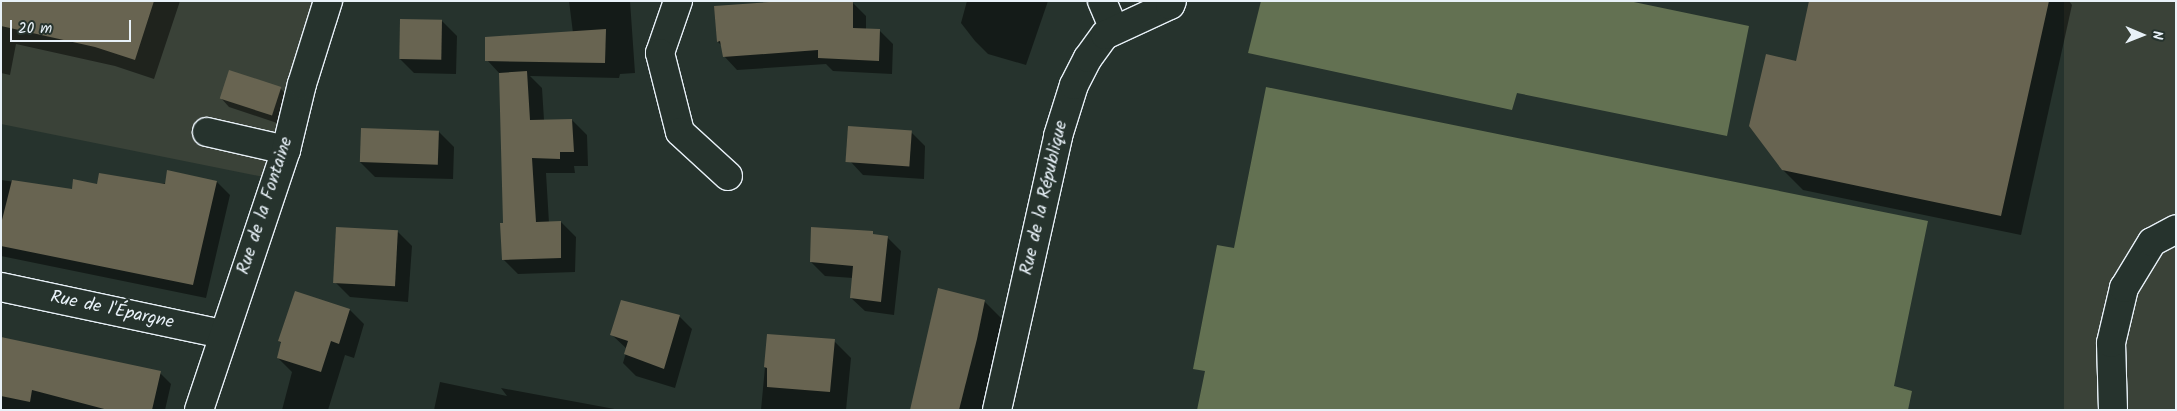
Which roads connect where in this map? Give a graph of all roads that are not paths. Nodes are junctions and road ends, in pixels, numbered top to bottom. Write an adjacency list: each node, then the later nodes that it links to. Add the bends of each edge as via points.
1 (328, 1): 7 (street, Rue de la Fontaine, via 302,84)
2 (678, 1): 8 (street, via 660,54 680,132)
3 (1102, 1): 5 (street)
4 (1172, 1): 5 (street, Rue de la République, via 1170,5)
5 (1114, 30): 13 (street, Rue de la République, via 1105,35 1088,58 1074,85 1058,136)
6 (207, 132): 7 (street)
7 (286, 150): 11 (street, Rue de la Fontaine)
8 (728, 176)
9 (2176, 229): 14 (street, via 2152,242 2124,288 2111,343)
10 (1, 287): 11 (street, Rue de l'Épargne)
11 (223, 334): 12 (street, Rue de la Fontaine)
12 (199, 410)
13 (998, 410)
14 (2113, 410)

